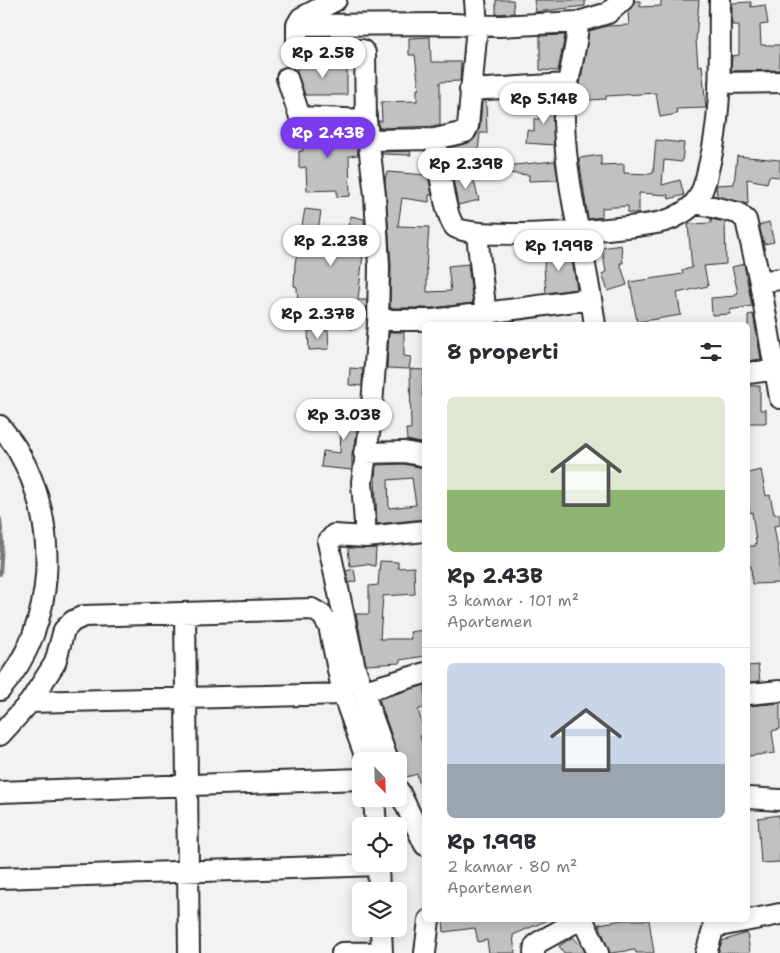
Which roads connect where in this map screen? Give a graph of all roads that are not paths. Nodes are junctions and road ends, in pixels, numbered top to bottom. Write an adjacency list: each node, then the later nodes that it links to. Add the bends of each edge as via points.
1 (336, 0): 6 (street, via 301,18)
2 (476, 0): 7 (street)
3 (623, 0): 5 (street, via 608,13)
4 (720, 0): 11 (street)
5 (578, 22): 7 (street); 10 (street, via 576,49)
6 (297, 25): 7 (street); 13 (street, via 297,46 364,52)
7 (477, 26): 12 (street)
8 (287, 78): 13 (street, via 300,117)
9 (780, 82): 11 (street)
10 (567, 84): 12 (street); 17 (street, via 564,120 572,201)
11 (719, 84): 16 (street, via 712,152)
12 (470, 90): 14 (street, via 465,132)
13 (366, 120): 15 (street)
14 (435, 139): 15 (street); 18 (street, via 450,220 458,230)
15 (370, 140): 23 (street, via 378,225)
16 (696, 203): 17 (street, via 665,221); 20 (street, via 743,215)
17 (579, 232): 18 (street); 21 (street)
18 (477, 234): 22 (street)
19 (780, 279): 20 (street)
20 (760, 282): 25 (street)
21 (590, 299): 22 (street); 24 (street)
22 (486, 319): 23 (street)
23 (378, 320): 29 (street, via 371,419)
24 (594, 322)
25 (778, 369): 26 (street); 27 (street)
26 (750, 373)
27 (780, 398)
28 (0, 426): 35 (street, via 18,451 35,488 44,530 46,573 42,612 30,644)
29 (364, 452): 30 (street); 32 (street, via 362,482)
30 (422, 455)
31 (422, 531): 32 (street)
32 (366, 537): 36 (street, via 334,535 328,542 355,668)
33 (185, 613): 38 (street, via 312,609 322,615 329,626); 40 (street); 41 (street, via 84,616 73,621 64,630 55,664)
34 (422, 674): 36 (street)
35 (0, 690)
36 (364, 691): 44 (street)
37 (780, 691): 39 (street)
38 (343, 694): 40 (street); 43 (street)
39 (750, 694)
40 (186, 698): 41 (street); 46 (street)
41 (30, 702): 42 (street)
42 (0, 734)
43 (364, 752)
44 (385, 752)
45 (352, 779): 46 (street)
46 (187, 785): 47 (street); 53 (street)
47 (0, 792)
48 (750, 798): 49 (street)
49 (780, 800)
50 (407, 808): 51 (street)
51 (422, 839)
52 (352, 865): 53 (street)
53 (188, 872): 54 (street); 64 (street)
54 (0, 878)
55 (780, 914): 56 (street)
56 (750, 919)
57 (429, 922): 66 (street)
58 (574, 922): 67 (street, via 539,942)
59 (583, 922): 68 (street)
60 (727, 922): 61 (street)
61 (714, 924): 69 (street)
62 (381, 937): 63 (street)
63 (382, 952): 65 (street)
64 (189, 953)
65 (342, 953)
66 (425, 953)
67 (534, 953)
68 (598, 953)
69 (706, 953)

